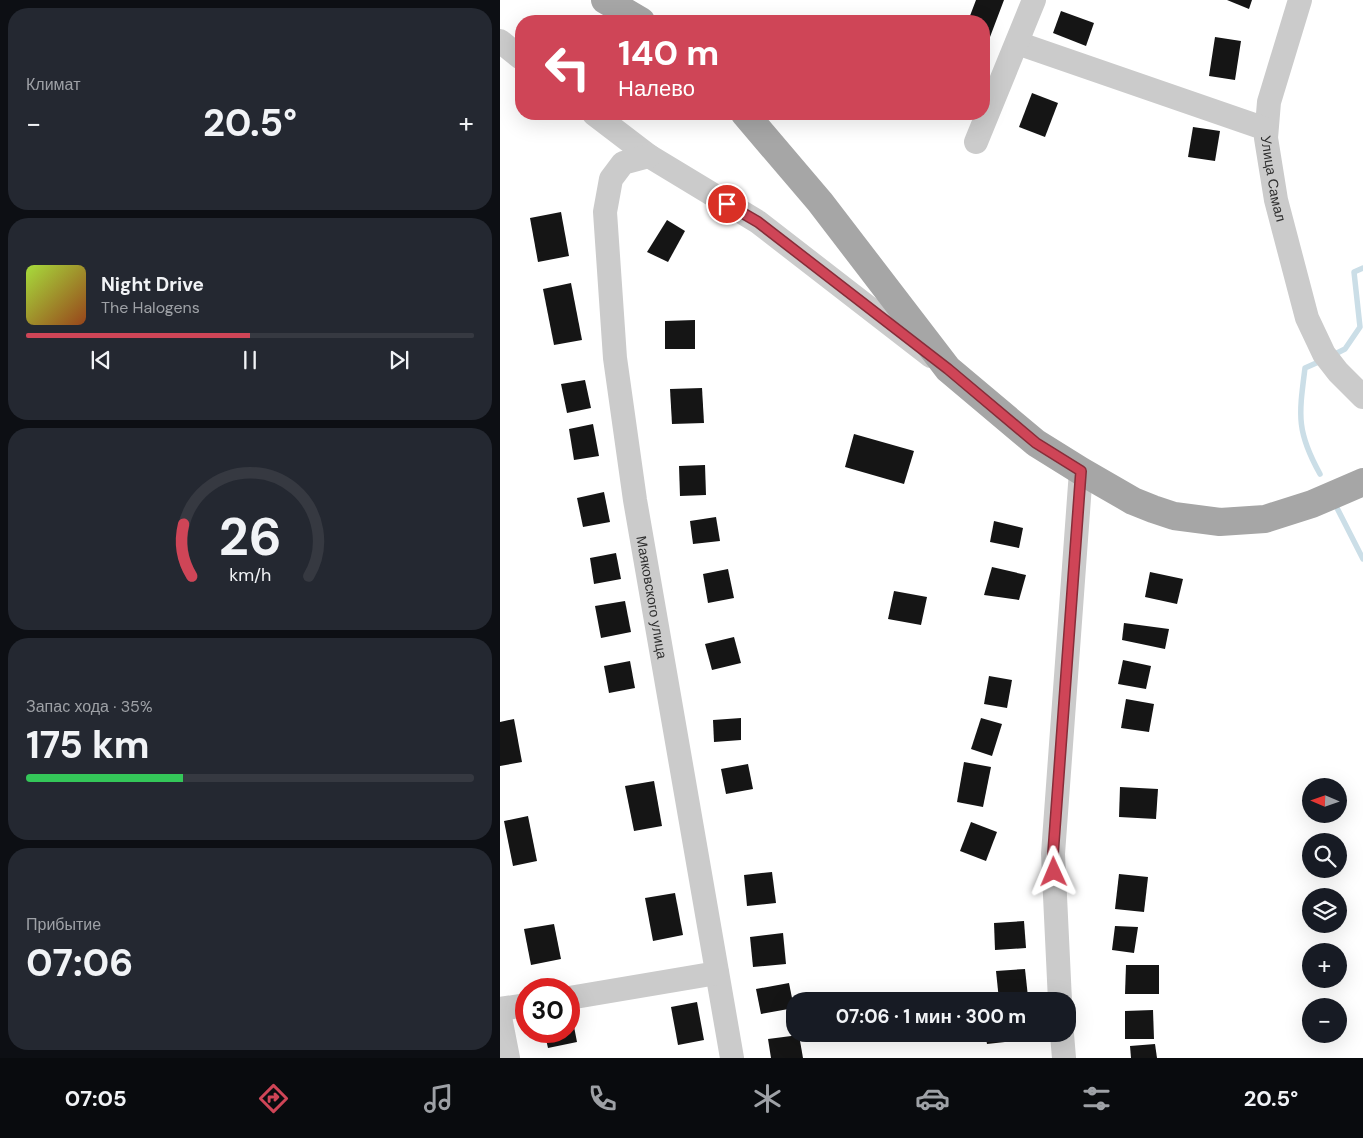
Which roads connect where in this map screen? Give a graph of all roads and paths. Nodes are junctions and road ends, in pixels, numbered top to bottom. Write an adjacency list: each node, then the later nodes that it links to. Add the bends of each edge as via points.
1 (605, 0): 4 (main road)
2 (1034, 0): 6 (street)
3 (1300, 0): 12 (street, Улица Самал, via 1269,102)
4 (631, 15)
5 (500, 41): 7 (street)
6 (1017, 43): 8 (street); 12 (street)
7 (515, 53)
8 (990, 108)
9 (602, 120): 14 (street)
10 (750, 120): 15 (main road, via 820,202)
11 (985, 120): 13 (street)
12 (1266, 129): 16 (street, Улица Самал, via 1276,200 1307,318 1331,363)
13 (976, 142)
14 (649, 156): 15 (street, via 758,222); 19 (street, Маяковского улица, via 623,163 611,179 605,212 614,348 634,500)
15 (948, 369): 17 (main road, via 1036,443)
16 (1363, 396)
17 (1081, 471): 18 (main road, via 1153,509 1174,516 1220,522 1265,519 1312,504); 20 (street, via 1053,854)
18 (1363, 482)
19 (717, 973): 21 (street); 27 (street, Маяковского улица)
20 (1060, 992)
21 (580, 996)
22 (515, 1007): 23 (street)
23 (500, 1009)
24 (500, 1017): 26 (street)
25 (1063, 1042): 28 (street)
26 (508, 1058)
27 (732, 1058)
28 (1064, 1058)

